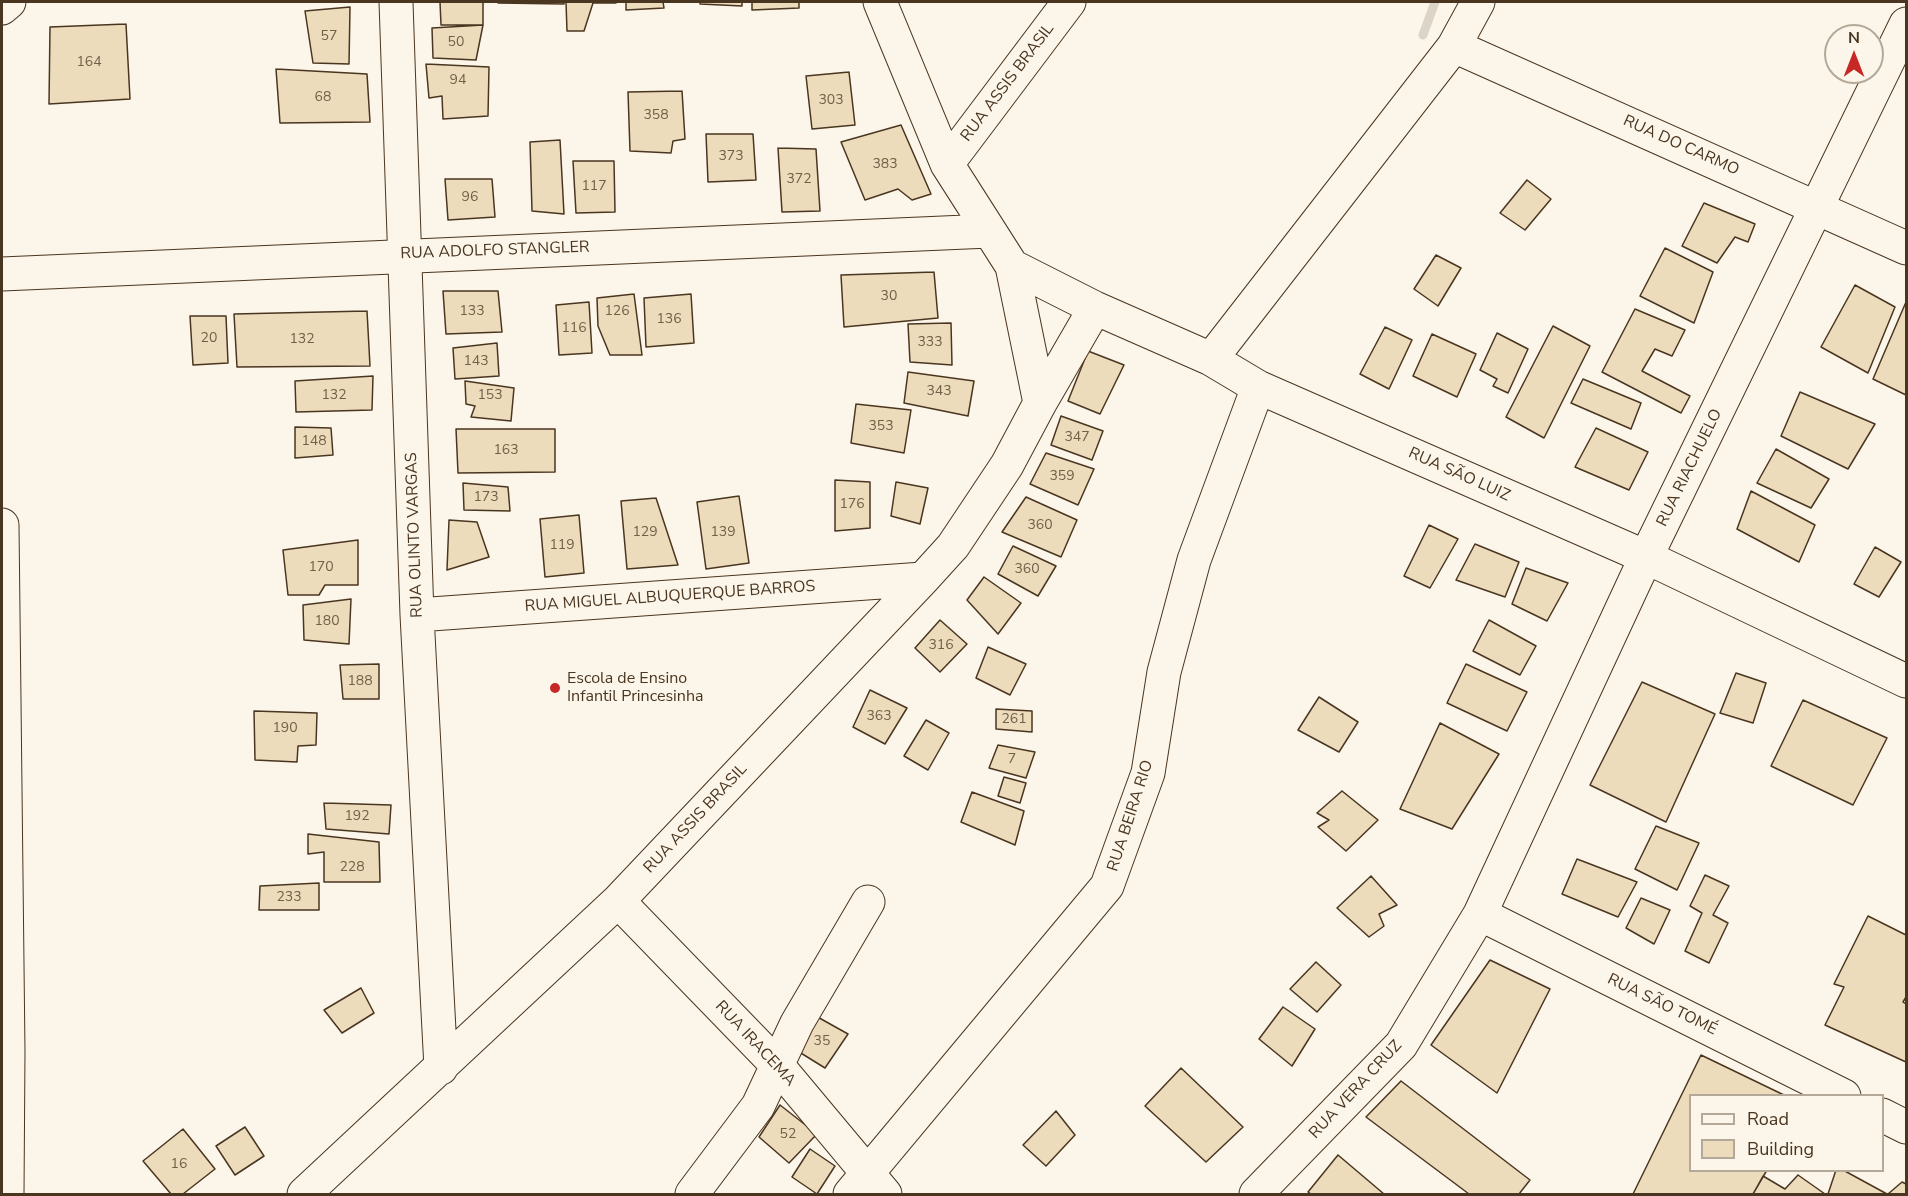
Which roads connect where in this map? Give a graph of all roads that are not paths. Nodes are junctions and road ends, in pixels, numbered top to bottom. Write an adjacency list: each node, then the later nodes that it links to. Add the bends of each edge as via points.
1 (9, 2): 6 (street)
2 (396, 2): 13 (street, RUA OLINTO VARGAS)
3 (880, 2): 9 (street)
4 (1069, 2): 9 (street, RUA ASSIS BRASIL)
5 (1478, 2): 8 (street)
6 (2, 8)
7 (1906, 24): 10 (street, RUA RIACHUELO)
8 (1454, 46): 10 (street, RUA DO CARMO); 17 (street)
9 (947, 164): 11 (street)
10 (1818, 207): 12 (street, RUA DO CARMO); 21 (street, RUA RIACHUELO)
11 (989, 231): 13 (street, RUA ADOLFO STANGLER); 14 (street)
12 (1906, 248)
13 (405, 255): 15 (street, RUA ADOLFO STANGLER); 23 (street, RUA OLINTO VARGAS)
14 (1012, 266): 16 (street, RUA SÃO LUIZ); 19 (street)
15 (2, 274)
16 (1095, 308): 17 (street, RUA SÃO LUIZ); 19 (street, RUA ASSIS BRASIL)
17 (1211, 359): 18 (street, RUA SÃO LUIZ)
18 (1258, 387): 21 (street, RUA SÃO LUIZ); 34 (street, RUA BEIRA RIO, via 1194,560 1164,672 1148,773 1107,886)
19 (1040, 403): 22 (street, RUA ASSIS BRASIL, via 1007,465 952,546)
20 (2, 525): 28 (street)
21 (1646, 557): 24 (street, RUA SÃO LUIZ); 27 (street, RUA RIACHUELO)
22 (923, 579): 23 (street, RUA MIGUEL ALBUQUERQUE BARROS); 25 (street, RUA ASSIS BRASIL)
23 (417, 615): 30 (street, RUA OLINTO VARGAS)
24 (1906, 681)
25 (618, 901): 29 (street, RUA IRACEMA); 30 (street, RUA ASSIS BRASIL)
26 (868, 902): 29 (street, via 797,1023)
27 (1480, 914): 31 (street, RUA SÃO TOMÉ); 38 (street, RUA VERA CRUZ, via 1401,1045)
28 (4, 1054): 36 (street)
29 (778, 1066): 34 (street, RUA IRACEMA); 37 (street, via 758,1106)
30 (441, 1068): 35 (street, RUA ASSIS BRASIL)
31 (1842, 1094)
32 (1884, 1116): 33 (street)
33 (1906, 1127)
34 (867, 1188)
35 (318, 1189)
36 (7, 1194)
37 (692, 1194)
38 (1256, 1194)

